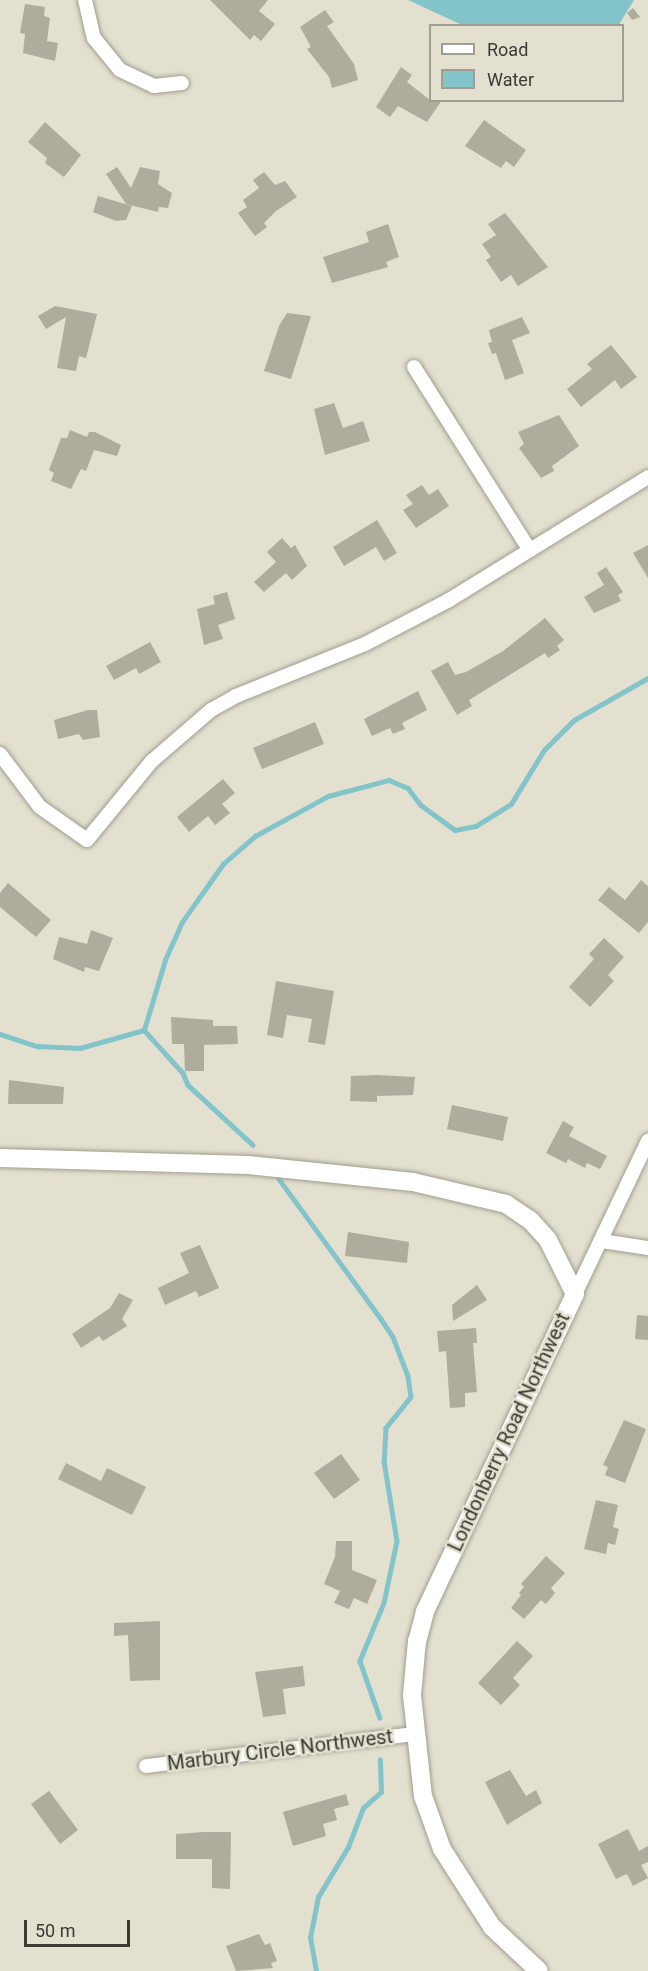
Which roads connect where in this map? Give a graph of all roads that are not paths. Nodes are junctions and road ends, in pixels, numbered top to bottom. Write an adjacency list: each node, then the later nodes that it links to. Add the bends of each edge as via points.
1 (85, 0): 2 (street, via 94,38 120,70 154,86)
2 (182, 83)
3 (414, 367): 5 (street)
4 (648, 477): 5 (street)
5 (529, 549): 6 (street, via 449,600 365,644 245,692 211,710 152,761 87,840 40,807)
6 (0, 754)
7 (648, 1141): 9 (street)
8 (0, 1158): 11 (street, Londonberry Road Northwest, via 248,1165 461,1191 506,1204 537,1226)
9 (602, 1241): 10 (street); 11 (street)
10 (648, 1248)
11 (575, 1294): 12 (street, Londonberry Road Northwest, via 425,1612 412,1669)
12 (414, 1734): 13 (street, Marbury Circle Northwest); 14 (street, Londonberry Road Northwest, via 423,1796 442,1849 486,1919)
13 (146, 1766)
14 (539, 1971)

